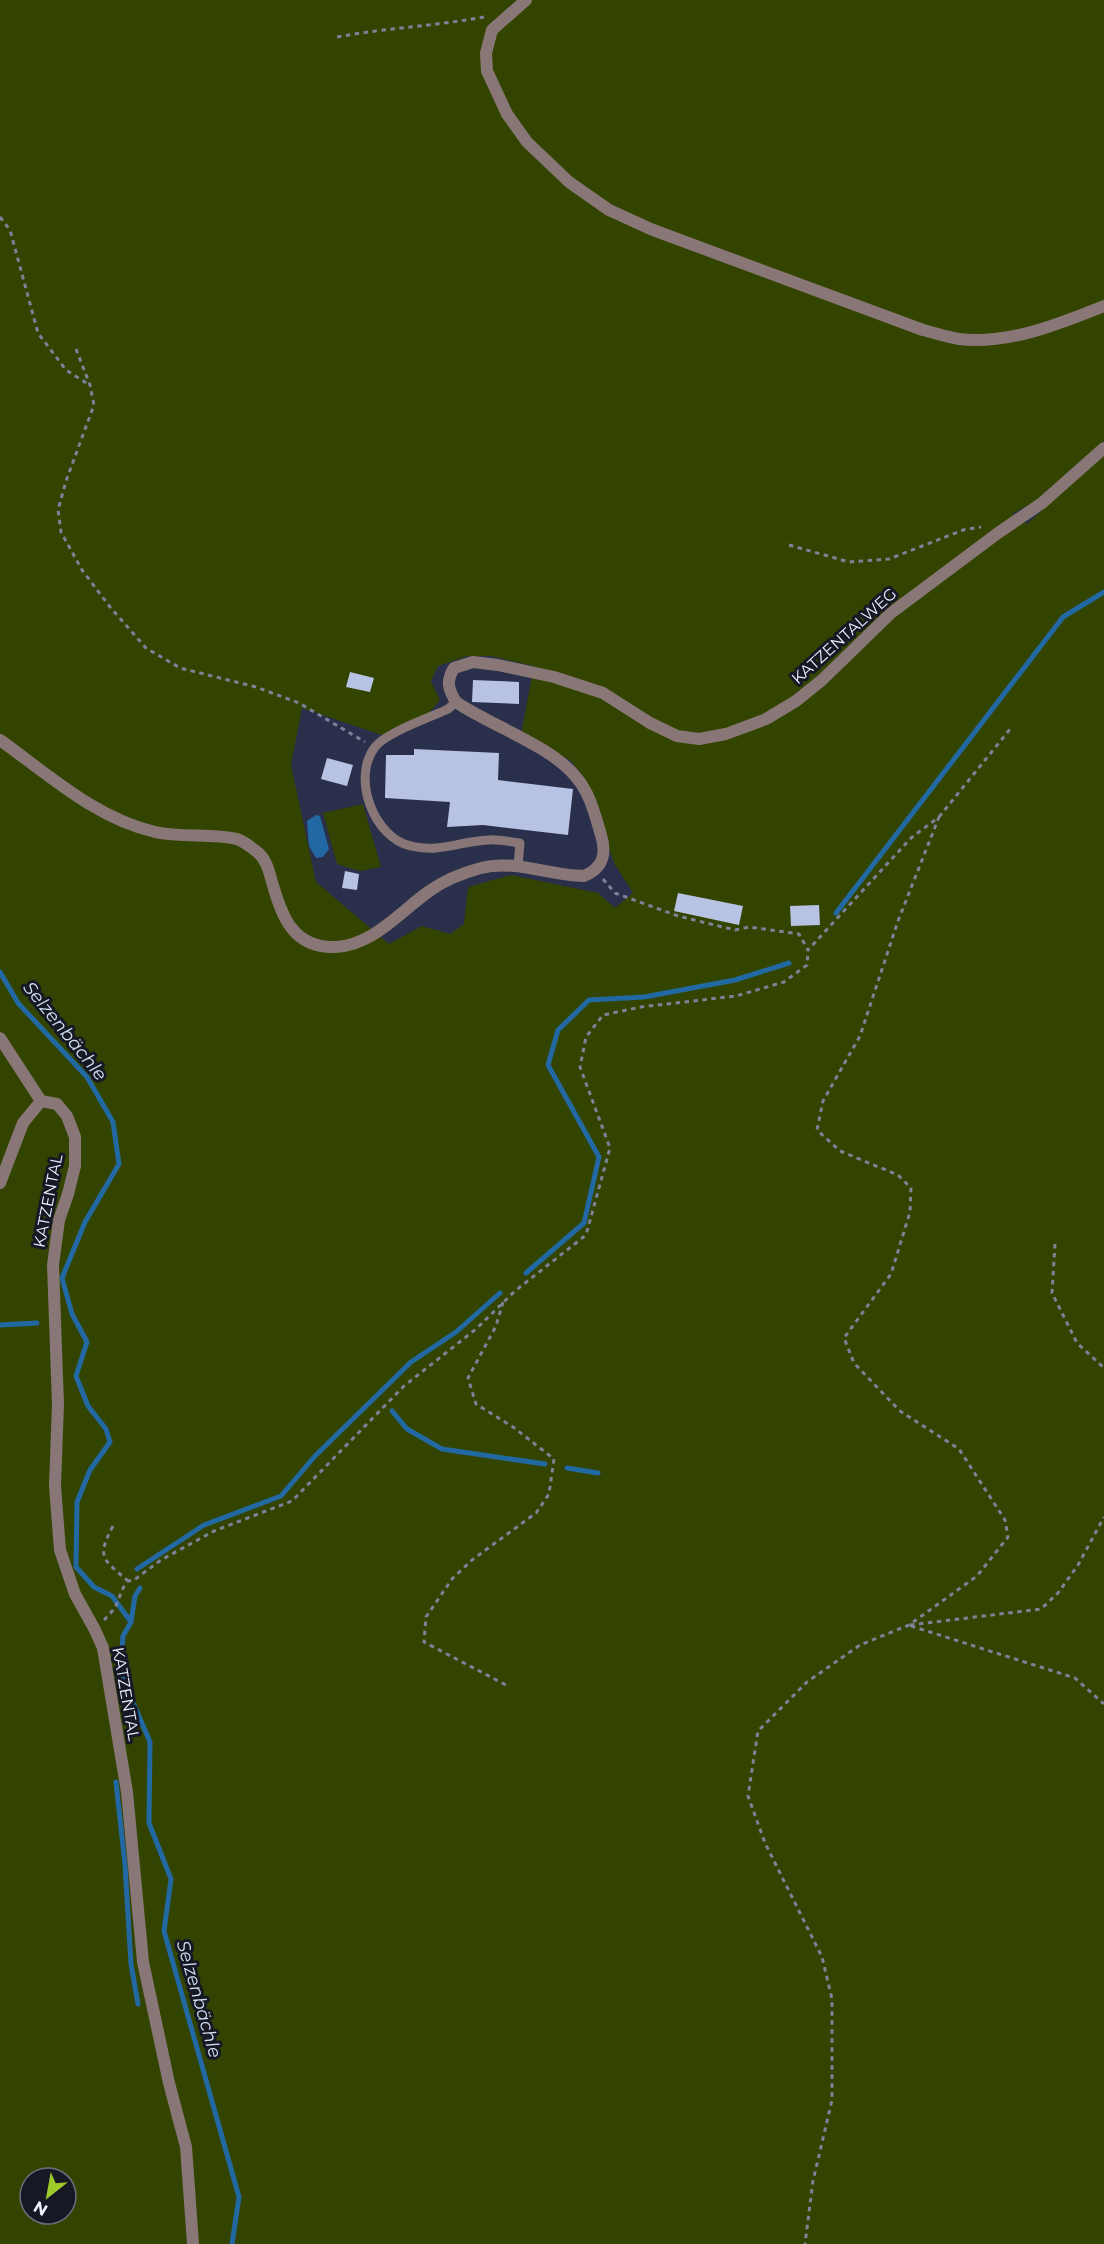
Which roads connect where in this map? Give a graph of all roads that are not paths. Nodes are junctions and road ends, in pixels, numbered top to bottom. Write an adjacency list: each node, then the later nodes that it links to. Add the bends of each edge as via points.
1 (526, 0): 2 (street, via 492,30 486,53 487,71 507,114 527,142 569,182 609,210 923,330 960,339 1007,338)
2 (1104, 306)
3 (1104, 448): 4 (street, KATZENTALWEG, via 1042,503 891,613 796,701 766,719 726,734 699,739 677,736 603,693 554,676 473,662 454,668 448,678 449,692)
4 (456, 702): 6 (street, via 563,764 577,778 592,805 605,847 596,871 573,876); 6 (lane, via 375,747 367,766 364,790 373,813 388,833 408,846 450,848 488,840 520,843)
5 (0, 740): 6 (street, via 79,799 112,818 156,832 238,839 259,853 267,866 279,908 291,930 308,942 323,946 337,947 374,934 429,891 457,876 482,867)
6 (518, 866)
7 (0, 1038): 8 (street)
8 (41, 1101): 9 (street, via 22,1123); 10 (street, KATZENTAL, via 57,1104 67,1116 75,1137 75,1166 59,1220 53,1264 58,1404 55,1486 60,1550 75,1593 102,1648 127,1792 143,1962 186,2147)
9 (0, 1183)
10 (193, 2244)

